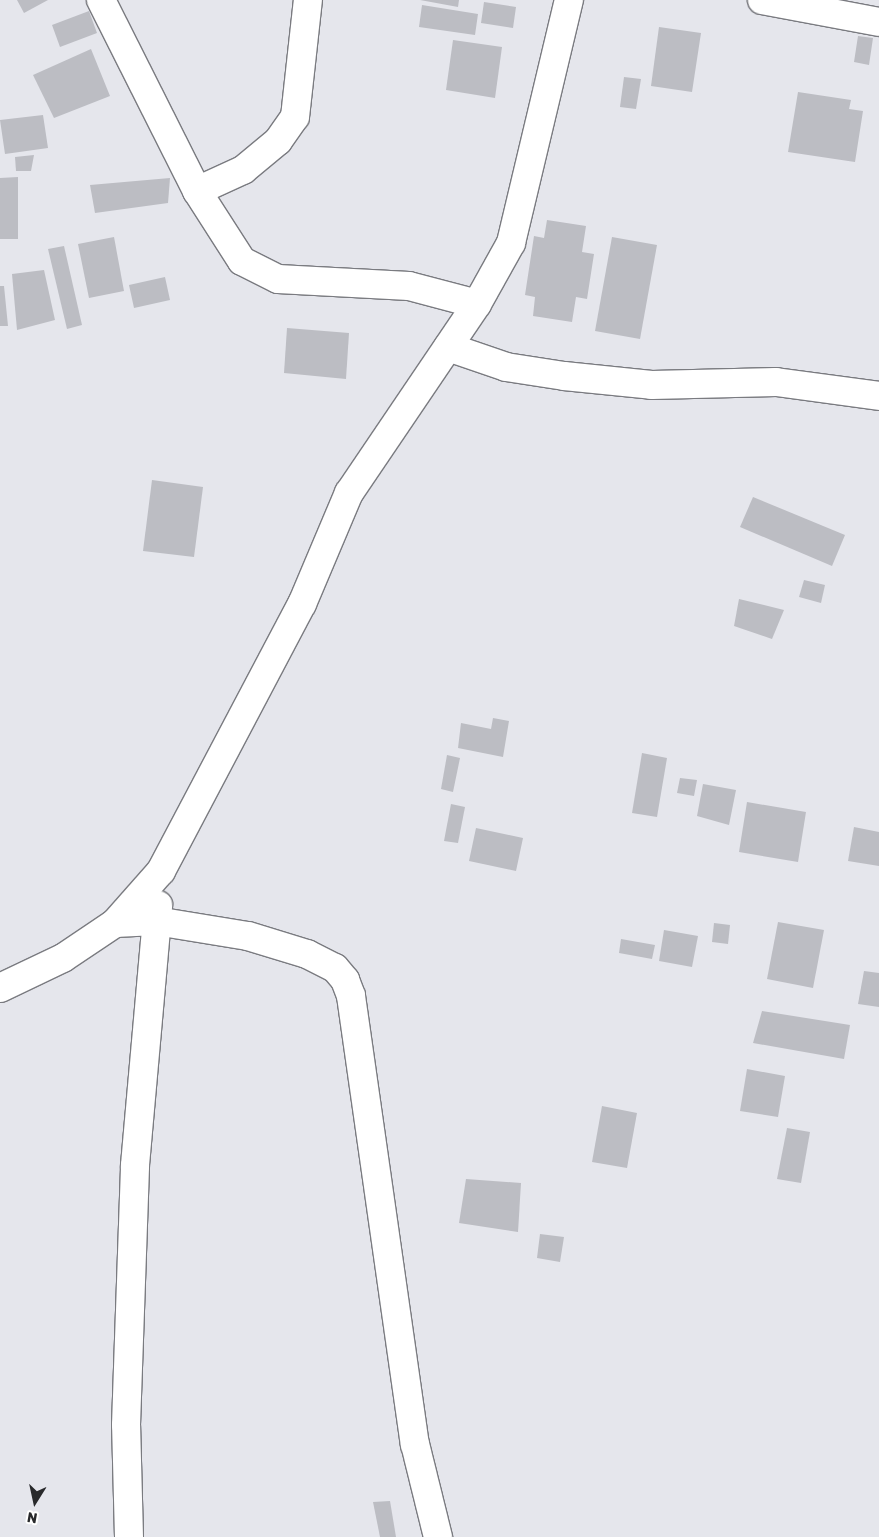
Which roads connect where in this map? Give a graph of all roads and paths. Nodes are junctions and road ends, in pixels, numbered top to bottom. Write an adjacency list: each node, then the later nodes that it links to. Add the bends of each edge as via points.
1 (101, 0): 6 (street)
2 (308, 0): 6 (street, via 295,117 278,141 243,170)
3 (569, 0): 7 (street, via 525,198 511,243)
4 (762, 0): 5 (street)
5 (879, 22)
6 (197, 191): 7 (street, via 242,261 278,279 409,286)
7 (477, 304): 8 (street)
8 (448, 347): 9 (street, via 506,367 564,376 652,385 776,382); 10 (street, via 349,493 302,604)
9 (879, 396)
10 (161, 870): 11 (street); 12 (street)
11 (156, 921): 12 (street); 14 (street, via 135,1165 126,1425); 15 (street, via 248,936 307,954 335,968 345,980 354,1010 415,1444)
12 (115, 923): 13 (street, via 63,958)
13 (0, 988)
14 (129, 1537)
15 (438, 1537)

